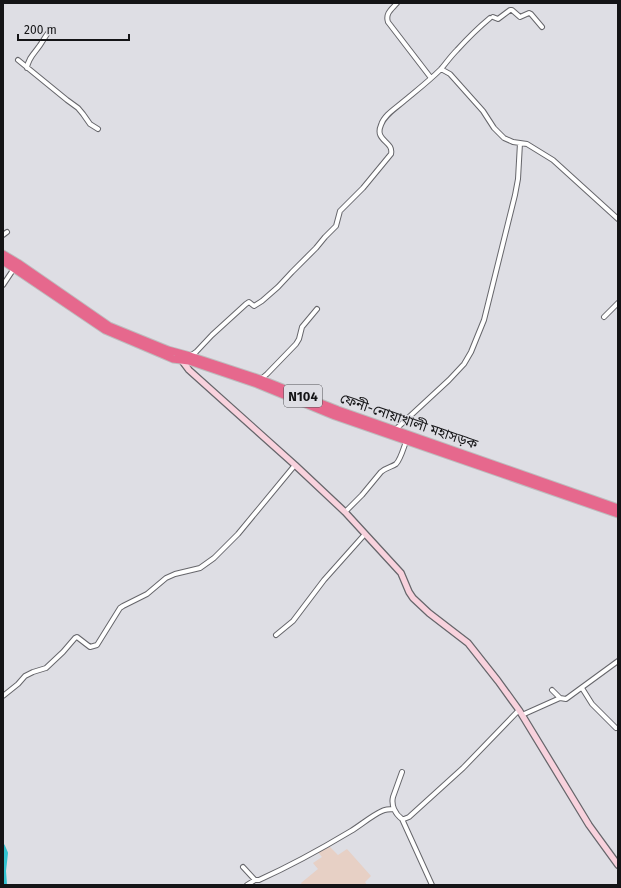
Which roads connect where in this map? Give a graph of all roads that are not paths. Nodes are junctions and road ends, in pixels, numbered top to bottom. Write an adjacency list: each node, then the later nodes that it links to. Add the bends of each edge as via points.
1 (397, 3): 7 (street, via 386,17 388,22)
2 (542, 26): 6 (street, via 531,14 520,17 512,10 498,19 491,17 472,33)
3 (51, 29): 5 (street, via 29,60)
4 (18, 60): 5 (street)
5 (27, 68): 8 (street, via 78,108 90,124)
6 (441, 69): 7 (street); 9 (street, via 450,74 504,138)
7 (431, 78): 19 (street, via 386,116 379,133 392,150 391,154 340,211 336,226 278,287 254,306 249,302 246,304)
8 (98, 129)
9 (520, 143): 10 (street, via 553,160); 22 (street, via 515,194 484,320 476,341 464,364)
10 (618, 219)
11 (3, 254): 13 (highway, ফেনী-নোয়াখালী মহাসড়ক / N104)
12 (3, 261): 20 (highway, ফেনী-নোয়াখালী মহাসড়ক / N104, via 105,330 173,359)
13 (18, 263): 14 (street); 18 (highway, ফেনী-নোয়াখালী মহাসড়ক / N104, via 109,326)
14 (3, 285)
15 (618, 303): 17 (street)
16 (317, 309): 21 (street, via 302,327 296,344)
17 (604, 317)
18 (176, 353): 19 (highway, ফেনী-নোয়াখালী মহাসড়ক / N104); 20 (main road)
19 (190, 356): 21 (highway, ফেনী-নোয়াখালী মহাসড়ক / N104)
20 (181, 360): 23 (highway, ফেনী-নোয়াখালী মহাসড়ক / N104, via 257,384 335,416); 24 (main road)
21 (260, 379): 22 (highway, ফেনী-নোয়াখালী মহাসড়ক / N104)
22 (395, 430): 23 (highway, ফেনী-নোয়াখালী মহাসড়ক / N104)
23 (408, 438): 25 (highway, ফেনী-নোয়াখালী মহাসড়ক / N104); 26 (street, via 396,464 385,468); 27 (highway, ফেনী-নোয়াখালী মহাসড়ক / N104)
24 (295, 465): 26 (main road); 33 (street, via 238,534 214,558 200,568 166,578 147,594 123,606 97,645 90,646 75,638 46,668 25,676)
25 (618, 508)
26 (345, 512): 28 (main road)
27 (618, 514)
28 (365, 534): 29 (street, via 324,580 293,621); 35 (main road, via 401,573 413,598 468,643)
29 (276, 635)
30 (618, 661): 31 (street)
31 (582, 688): 34 (street, via 566,699); 36 (street, via 592,704)
32 (552, 690): 34 (street)
33 (3, 696)
34 (560, 698): 35 (street)
35 (520, 713): 39 (street, via 463,768 408,817); 40 (main road, via 588,825)
36 (616, 728)
37 (402, 772): 38 (street, via 392,797)
38 (394, 809): 39 (street); 42 (street, via 381,811 352,831 282,870)
39 (402, 819): 44 (street)
40 (618, 865)
41 (243, 867): 42 (street)
42 (255, 880): 43 (street)
43 (247, 885)
44 (432, 885)

